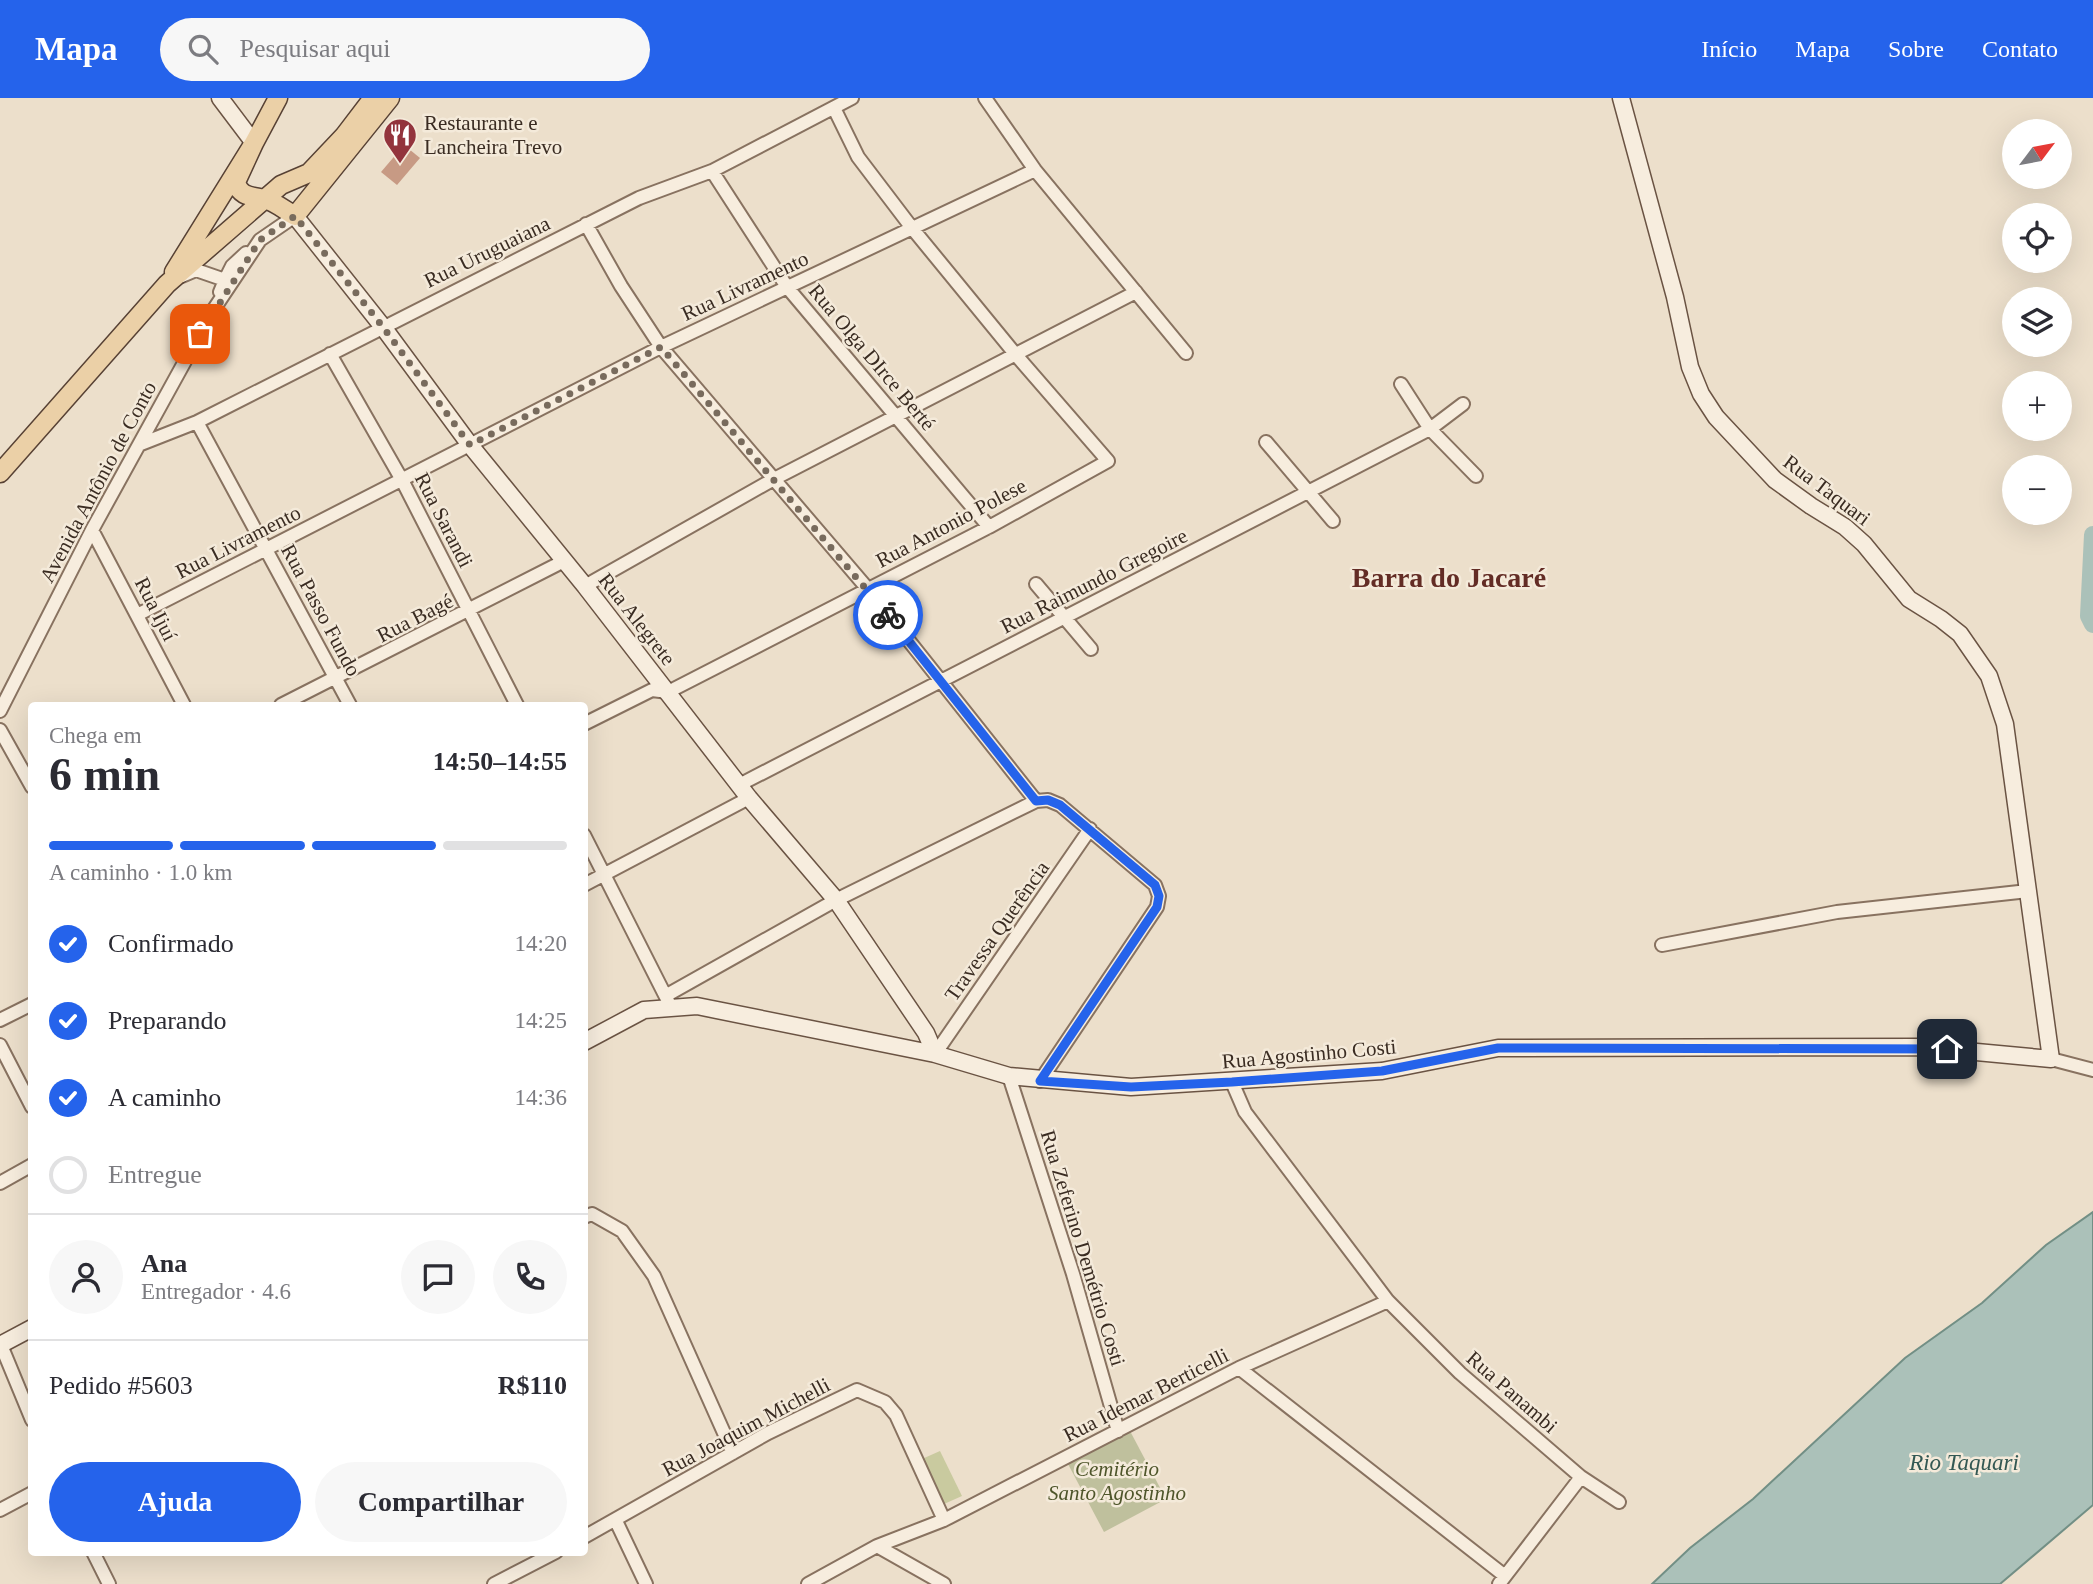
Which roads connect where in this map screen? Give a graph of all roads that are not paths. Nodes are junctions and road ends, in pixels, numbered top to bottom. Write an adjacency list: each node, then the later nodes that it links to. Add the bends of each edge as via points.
1 (220, 98): 9 (street)
2 (373, 98): 12 (main road, via 309,173)
3 (390, 98): 13 (main road)
4 (852, 98): 8 (street, Rua Uruguaiana)
5 (985, 98): 11 (street)
6 (1621, 98): 69 (street, Rua Taquari, via 1690,367 1701,394 1716,417 1775,480 1845,527 1898,589 1960,634 1975,654 1989,676 2005,724)
7 (275, 100): 9 (main road)
8 (834, 108): 10 (street, Rua Uruguaiana); 15 (street, via 859,157)
9 (254, 143): 12 (main road, via 236,182 244,194); 18 (main road)
10 (712, 170): 14 (street, Rua Uruguaiana); 19 (street, Rua Olga DIrce Berté)
11 (1035, 170): 15 (street, Rua Livramento); 20 (street)
12 (264, 199): 13 (main road); 18 (main road)
13 (295, 216): 16 (street, Avenida Antônio de Conto); 22 (street, Rua Alegrete)
14 (586, 224): 22 (street, Rua Uruguaiana); 23 (street)
15 (912, 228): 19 (street, Rua Livramento); 26 (street)
16 (260, 240): 17 (street, via 232,266); 21 (street, Avenida Antônio de Conto)
17 (225, 280): 18 (street, via 196,270); 21 (street)
18 (167, 284): 35 (main road)
19 (787, 287): 23 (street, Rua Livramento); 29 (street, Rua Olga DIrce Berté)
20 (1136, 292): 24 (street); 26 (street)
21 (212, 312): 33 (street, Avenida Antônio de Conto)
22 (383, 327): 25 (street, Rua Uruguaiana); 34 (street, Rua Alegrete)
23 (661, 347): 34 (street, Rua Livramento); 37 (street)
24 (1185, 353)
25 (330, 354): 30 (street, Rua Uruguaiana); 38 (street, Rua Sarandi)
26 (1016, 355): 29 (street); 41 (street, Rua Antonio Polese, via 1108,461)
27 (1401, 384): 31 (street)
28 (1463, 404): 31 (street, Rua Raimundo Gregoire)
29 (896, 415): 37 (street); 41 (street, Rua Olga DIrce Berté)
30 (197, 422): 33 (street, Rua Uruguaiana); 43 (street, Rua Passo Fundo)
31 (1430, 429): 36 (street); 39 (street, Rua Raimundo Gregoire)
32 (1266, 442): 39 (street)
33 (141, 444): 42 (street, Avenida Antônio de Conto)
34 (470, 445): 38 (street, Rua Livramento); 44 (street, Rua Alegrete)
35 (0, 473)
36 (1476, 476)
37 (774, 479): 46 (street); 47 (street)
38 (402, 480): 43 (street, Rua Livramento); 48 (street, Rua Sarandi)
39 (1309, 490): 40 (street); 50 (street, Rua Raimundo Gregoire)
40 (1333, 522)
41 (989, 527): 47 (street, Rua Antonio Polese)
42 (92, 530): 49 (street, Rua Ijuí); 59 (street, Avenida Antônio de Conto)
43 (267, 549): 49 (street, Rua Livramento); 52 (street, Rua Passo Fundo)
44 (564, 561): 46 (street, Rua Alegrete); 48 (street, Rua Bagé)
45 (1036, 584): 50 (street)
46 (585, 586): 54 (street, Rua Alegrete)
47 (867, 589): 53 (street); 54 (street, Rua Antonio Polese)
48 (469, 612): 52 (street, Rua Bagé); 58 (street, Rua Sarandi)
49 (137, 615): 55 (street, Rua Ijuí)
50 (1066, 619): 51 (street); 53 (street, Rua Raimundo Gregoire)
51 (1091, 649)
52 (336, 678): 56 (street, Rua Bagé); 57 (street, Rua Passo Fundo)
53 (940, 681): 63 (street, Rua Raimundo Gregoire); 64 (street)
54 (668, 692): 60 (street, Rua Antonio Polese, via 652,691); 63 (street, Rua Alegrete)
55 (182, 702)
56 (287, 702)
57 (348, 702)
58 (515, 702)
59 (0, 711)
60 (588, 722)
61 (0, 730): 62 (street)
62 (28, 780)
63 (744, 792): 67 (street, Rua Raimundo Gregoire); 70 (street, Rua Alegrete)
64 (1036, 801): 65 (street, via 1060,805); 70 (street)
65 (1090, 830): 77 (street, Travessa Querência); 81 (street, via 1155,885 1157,907)
66 (588, 842): 67 (street)
67 (605, 874): 68 (street, Rua Raimundo Gregoire); 72 (street)
68 (588, 883)
69 (2028, 891): 71 (street, via 1837,912); 78 (street, Rua Taquari)
70 (836, 900): 72 (street); 77 (street, Rua Alegrete, via 926,1033)
71 (1662, 945)
72 (669, 1001): 75 (street, Rua Agostinho Costi); 77 (street, Rua Agostinho Costi)
73 (28, 1006): 74 (street)
74 (0, 1020)
75 (588, 1040)
76 (0, 1045): 83 (street)
77 (935, 1054): 80 (street, Rua Agostinho Costi)
78 (2051, 1059): 79 (street); 82 (street, Rua Agostinho Costi, via 1923,1047 1498,1048 1382,1071)
79 (2093, 1070)
80 (1009, 1076): 81 (street, Rua Agostinho Costi); 92 (street, Rua Zeferino Demétrio Costi)
81 (1040, 1081): 82 (street, Rua Agostinho Costi, via 1131,1087)
82 (1232, 1082): 87 (street, Rua Panambi, via 1245,1112)
83 (28, 1099)
84 (28, 1167): 85 (street)
85 (0, 1183)
86 (588, 1216): 93 (street, via 622,1231 654,1276)
87 (1388, 1301): 90 (street, Rua Idemar Berticelli); 94 (street, Rua Panambi, via 1460,1373)
88 (28, 1330): 89 (street)
89 (0, 1345): 91 (street)
90 (1239, 1368): 92 (street, Rua Idemar Berticelli); 104 (street)
91 (28, 1411)
92 (1118, 1431): 98 (street, Rua Idemar Berticelli)
93 (733, 1452): 98 (street, Rua Joaquim Michelli, via 857,1390 885,1402 896,1415); 99 (street, Rua Joaquim Michelli)
94 (1581, 1477): 96 (street, Rua Panambi); 104 (street)
95 (28, 1495): 97 (street)
96 (1619, 1502)
97 (0, 1510)
98 (944, 1520): 101 (street, Rua Idemar Berticelli)
99 (616, 1521): 100 (street, Rua Joaquim Michelli); 107 (street)
100 (588, 1535)
101 (877, 1546): 108 (street, Rua Idemar Berticelli); 109 (street)
102 (95, 1556): 105 (street)
103 (548, 1556): 106 (street)
104 (1502, 1580)
105 (109, 1584)
106 (494, 1584)
107 (646, 1584)
108 (808, 1584)
109 (944, 1584)

